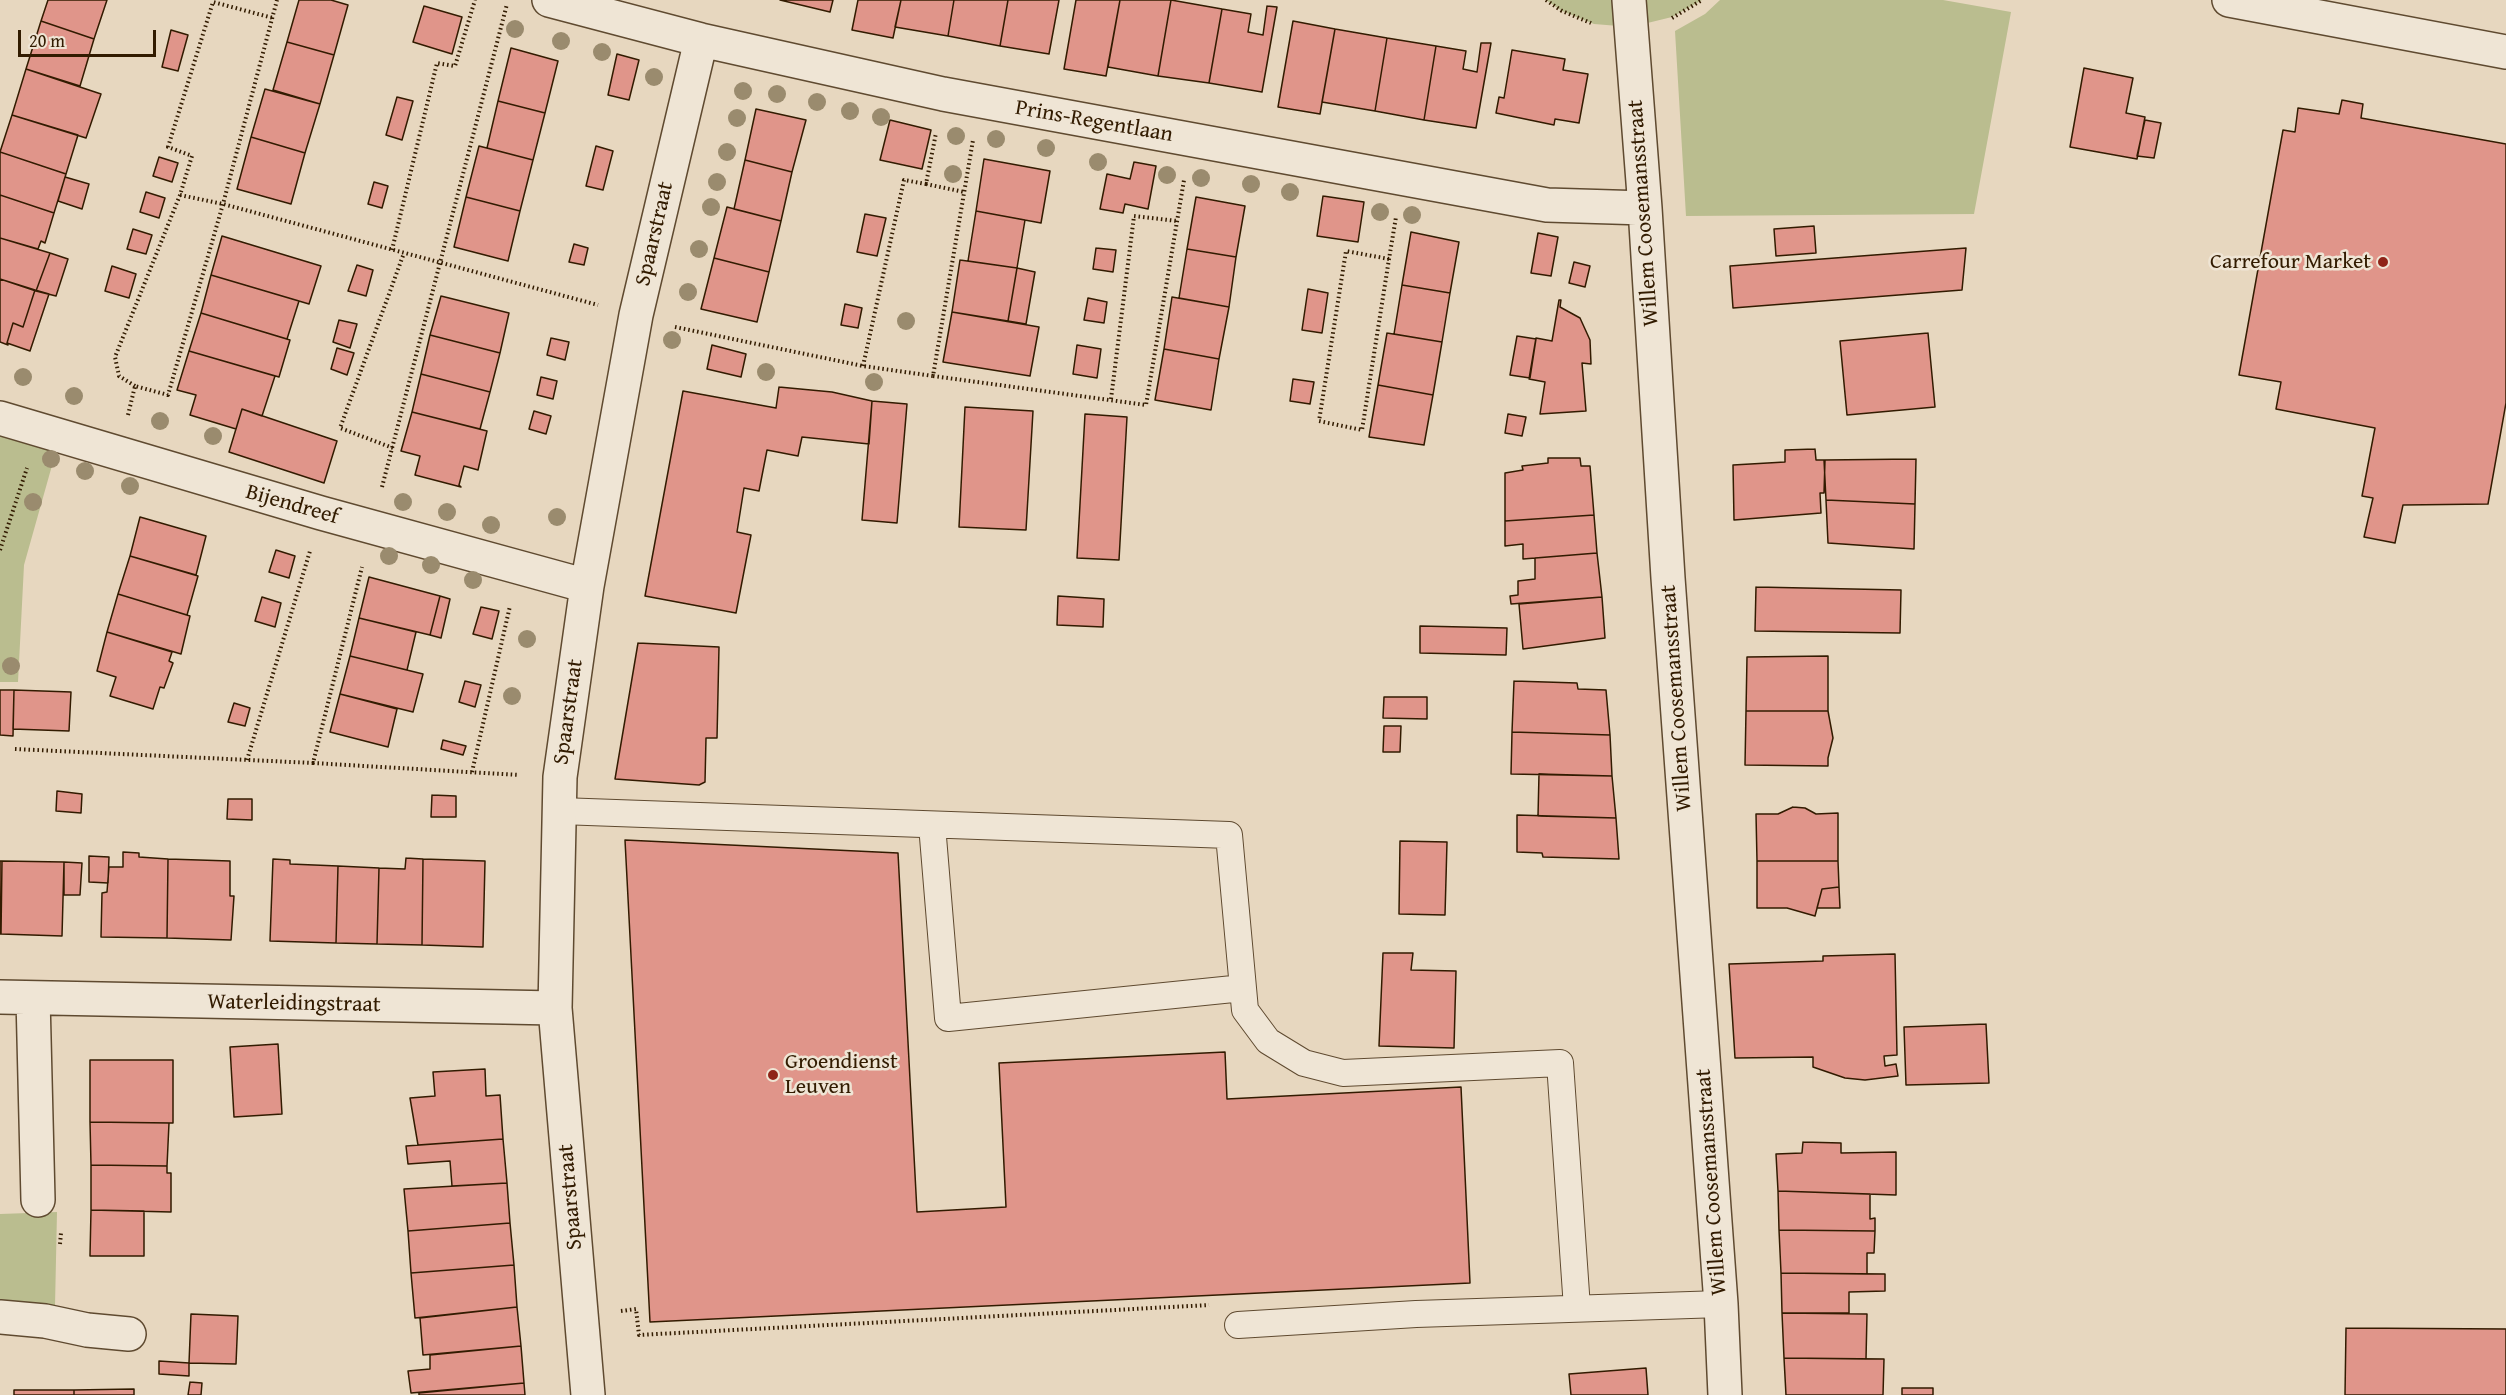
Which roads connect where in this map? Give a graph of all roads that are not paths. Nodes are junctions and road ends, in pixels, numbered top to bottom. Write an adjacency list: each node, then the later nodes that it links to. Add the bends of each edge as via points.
1 (549, 0): 4 (street, Prins-Regentlaan)
2 (1629, 0): 6 (street, Willem Coosemansstraat)
3 (2229, 0): 5 (street)
4 (701, 40): 6 (street, Prins-Regentlaan, via 943,94 1546,205); 8 (street, Spaarstraat, via 636,315)
5 (2506, 52)
6 (1645, 208): 16 (street, Willem Coosemansstraat)
7 (0, 418): 8 (street, Bijendreef, via 321,513)
8 (587, 586): 9 (street, Spaarstraat, via 560,777)
9 (560, 811): 10 (lane); 14 (street, Spaarstraat)
10 (932, 825): 11 (lane, via 1229,835); 11 (lane, via 948,1018)
11 (1243, 988): 17 (lane, via 1245,1010 1268,1041 1304,1063 1342,1073 1560,1063)
12 (0, 997): 13 (street, Waterleidingstraat)
13 (33, 998): 14 (street, Waterleidingstraat); 15 (street)
14 (555, 1008): 21 (street, Spaarstraat)
15 (38, 1200)
16 (1721, 1304): 17 (lane); 22 (street, Willem Coosemansstraat)
17 (1577, 1308): 19 (lane)
18 (0, 1317): 20 (street)
19 (1238, 1325)
20 (129, 1334)
21 (588, 1395)
22 (1725, 1395)

